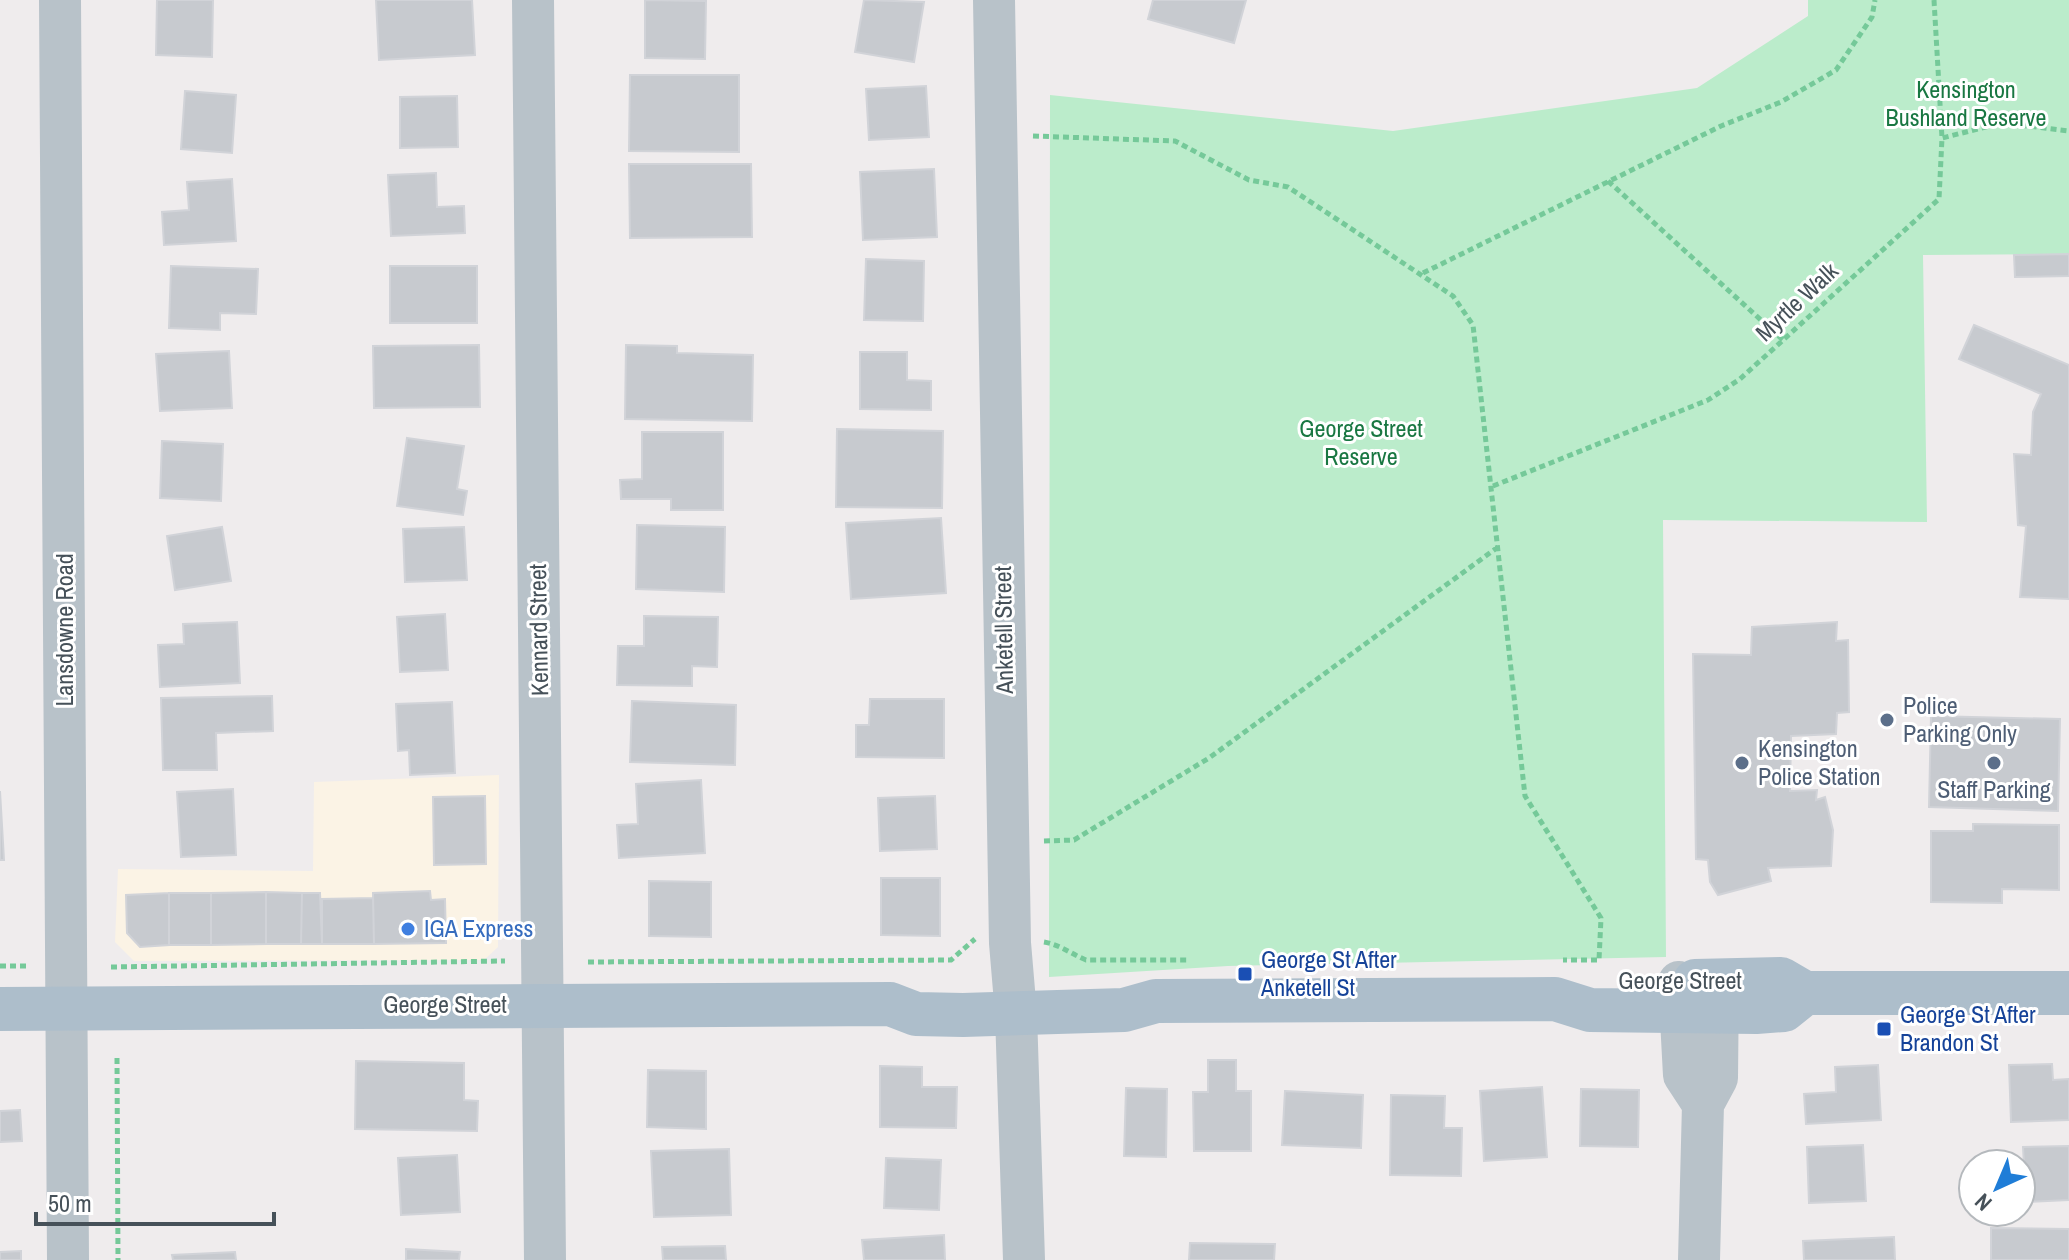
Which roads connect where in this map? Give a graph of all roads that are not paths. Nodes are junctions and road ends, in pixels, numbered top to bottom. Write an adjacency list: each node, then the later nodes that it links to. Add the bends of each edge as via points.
1 (60, 0): 8 (street, Lansdowne Road)
2 (533, 0): 7 (street, Kennard Street)
3 (994, 0): 6 (street, Anketell Street, via 1007,842)
4 (2069, 993): 5 (main road, George Street, via 1805,993 1784,1010)
5 (1700, 996): 6 (main road, George Street, via 1590,1010 1555,999 1156,1001 1128,986); 13 (street, via 1717,1078 1703,1104)
6 (1015, 1000): 7 (main road, George Street, via 915,985 890,1004); 12 (street, Anketell Street)
7 (543, 1005): 8 (main road, George Street); 11 (street, Kennard Street)
8 (68, 1008): 9 (main road, George Street); 10 (street, Lansdowne Road)
9 (0, 1009)
10 (68, 1260)
11 (545, 1260)
12 (1024, 1260)
13 (1699, 1260)

